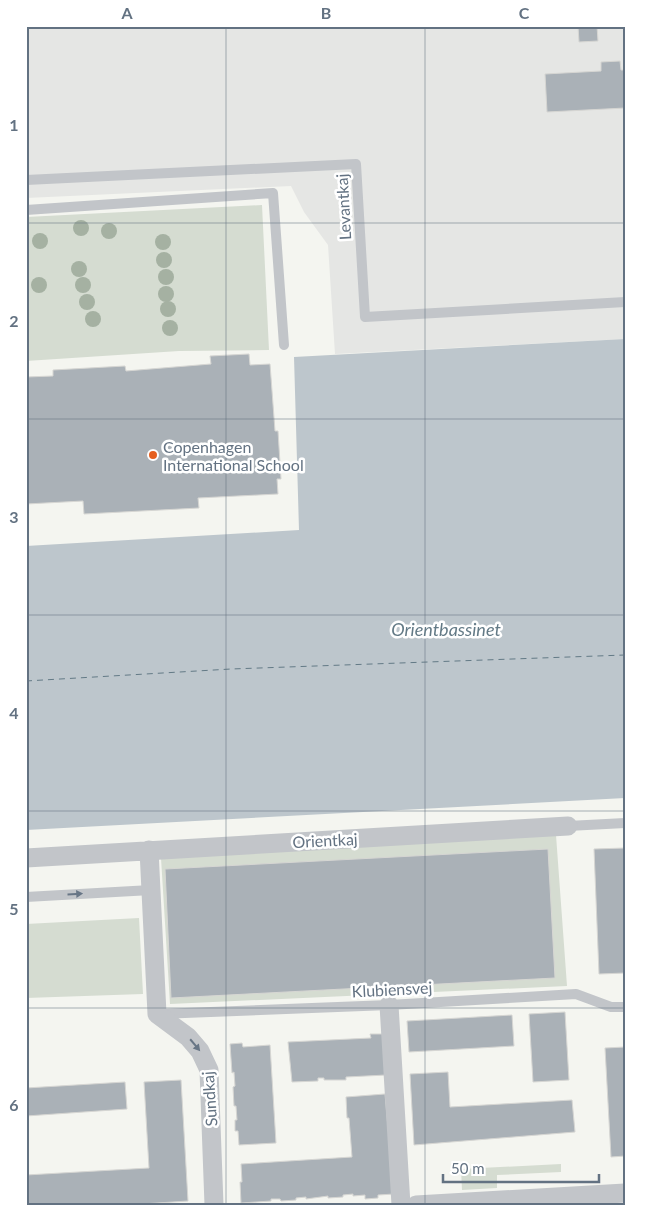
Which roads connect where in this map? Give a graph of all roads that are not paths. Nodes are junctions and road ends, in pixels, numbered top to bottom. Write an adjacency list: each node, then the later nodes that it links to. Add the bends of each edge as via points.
1 (26, 180): 3 (lane, Levantkaj, via 356,164 364,317)
2 (26, 210): 4 (lane, via 273,193)
3 (625, 302)
4 (284, 345)
5 (625, 823): 6 (lane, Orientkaj)
6 (568, 826): 7 (street, Orientkaj)
7 (149, 850): 8 (street, Orientkaj); 9 (street)
8 (26, 858)
9 (151, 890): 10 (lane, one-way to 9); 13 (street)
10 (26, 897)
11 (389, 1005): 12 (lane, Klubiensvej, via 576,994 611,1007); 13 (lane, Klubiensvej); 16 (street)
12 (625, 1007)
13 (157, 1014): 15 (street, Sundkaj, one-way to 15, via 188,1037 200,1051 209,1070)
14 (625, 1193): 17 (street)
15 (214, 1205)
16 (401, 1205)
17 (416, 1205)

